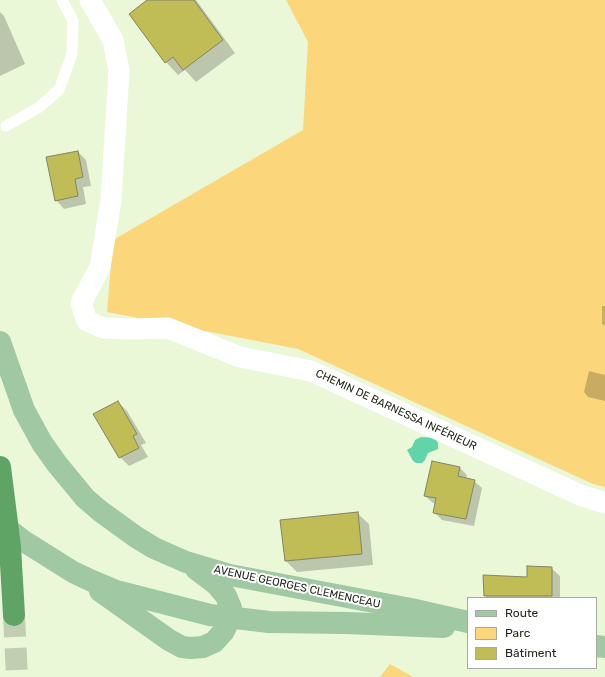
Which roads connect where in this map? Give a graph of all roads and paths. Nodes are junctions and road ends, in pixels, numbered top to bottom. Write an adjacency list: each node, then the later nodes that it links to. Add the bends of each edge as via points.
1 (62, 0): 3 (lane, via 72,21 72,54 59,90 38,108)
2 (90, 0): 6 (street, CHEMIN DE BARNESSA INFÉRIEUR, via 113,40 119,70 111,200 100,267 81,303 87,321 103,328 168,328 240,357 311,371 580,495)
3 (6, 126)
4 (0, 342): 8 (main road, AVENUE GEORGES CLEMENCEAU, via 24,410 42,443 71,482 95,507 126,530 154,548)
5 (0, 467): 10 (highway, via 10,547)
6 (605, 503)
7 (0, 523): 9 (main road, AVENUE GEORGES CLEMENCEAU)
8 (186, 562): 11 (main road, via 217,585 226,596 231,608); 12 (main road, AVENUE GEORGES CLEMENCEAU, via 230,575)
9 (73, 572): 11 (main road, AVENUE GEORGES CLEMENCEAU, via 116,591); 11 (main road, via 161,635 182,647 203,647 214,642 224,631)
10 (14, 615)
11 (230, 618): 13 (main road, AVENUE GEORGES CLEMENCEAU, via 269,622)
12 (467, 622)
13 (467, 628)

